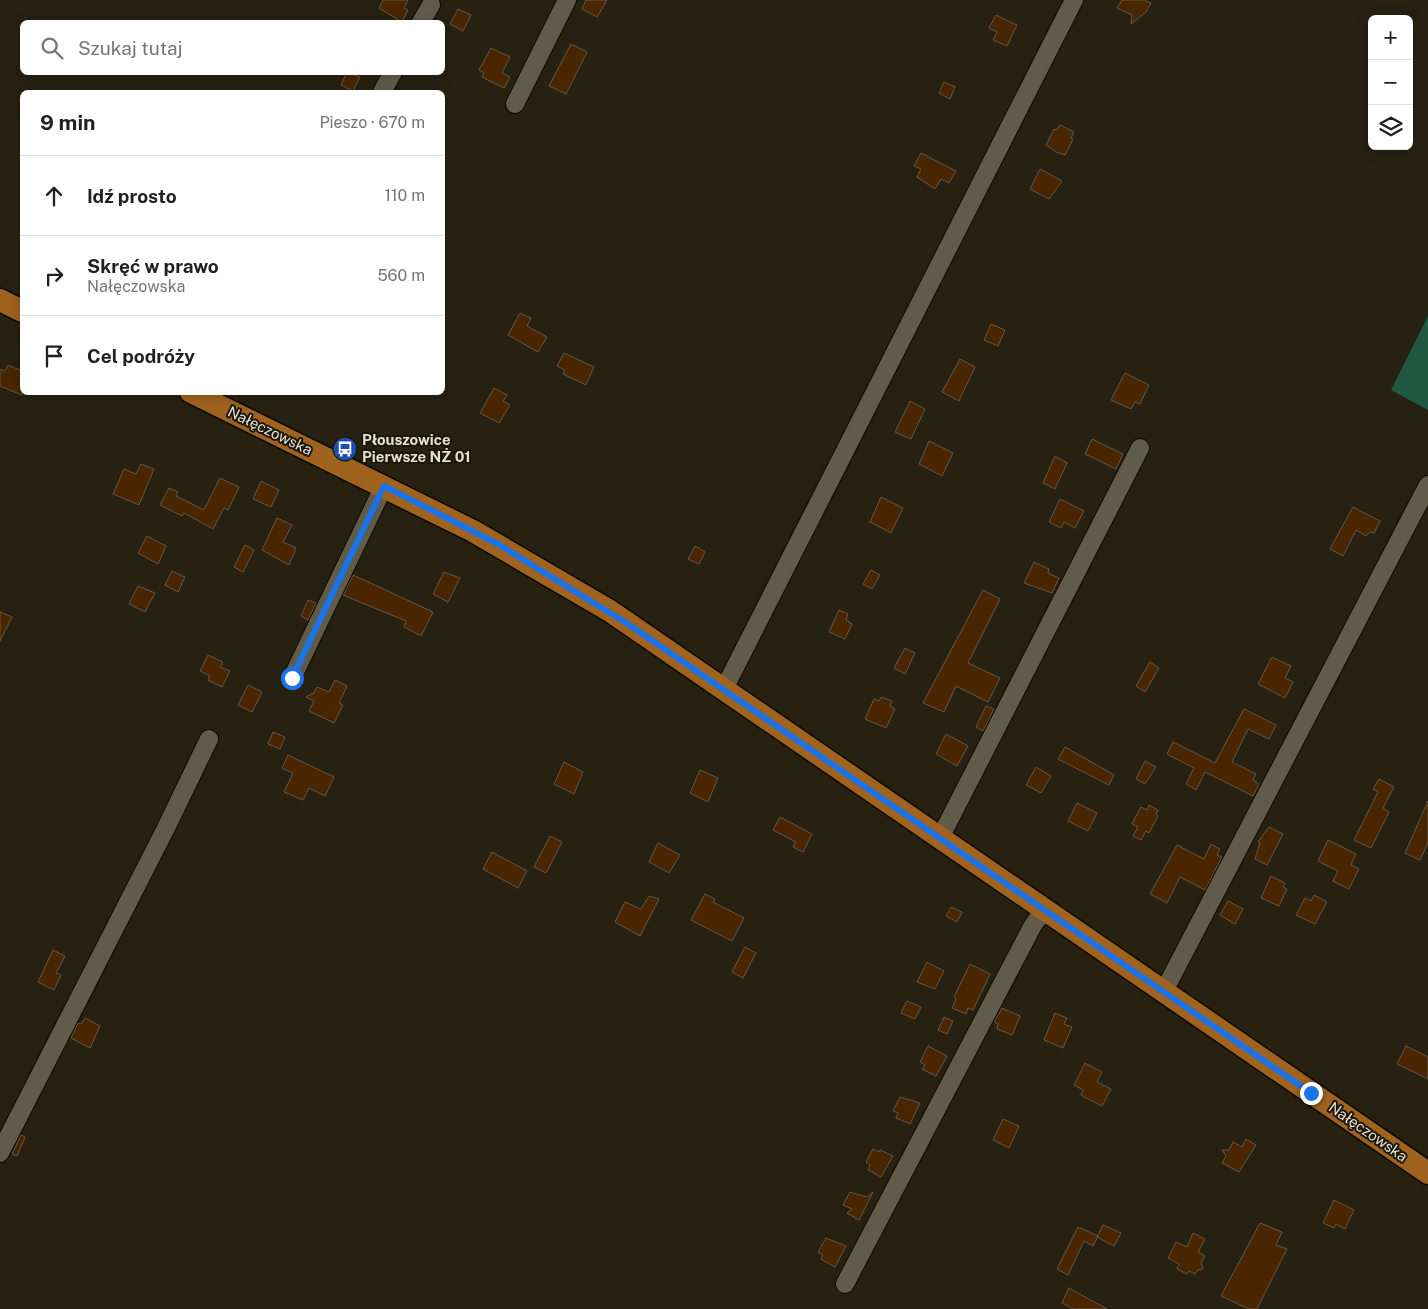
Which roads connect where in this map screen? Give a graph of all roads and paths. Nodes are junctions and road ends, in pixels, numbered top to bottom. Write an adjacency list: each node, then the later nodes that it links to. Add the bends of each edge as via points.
1 (567, 0): 7 (street)
2 (1074, 0): 16 (street)
3 (431, 5): 4 (street)
4 (422, 20)
5 (392, 75): 6 (street)
6 (383, 90)
7 (515, 104)
8 (0, 300): 9 (main road)
9 (20, 310)
10 (203, 395): 11 (main road, Nałęczowska)
11 (220, 399): 14 (main road, Nałęczowska)
12 (1140, 448): 18 (street)
13 (1428, 485): 20 (street)
14 (384, 486): 15 (street); 16 (main road, Nałęczowska, via 473,530 549,574)
15 (292, 678)
16 (724, 689): 18 (main road, Nałęczowska)
17 (209, 738): 21 (street)
18 (940, 838): 19 (main road, Nałęczowska)
19 (1044, 909): 20 (main road, Nałęczowska); 23 (street)
20 (1164, 992): 22 (main road, Nałęczowska)
21 (0, 1153)
22 (1426, 1166)
23 (845, 1284)

